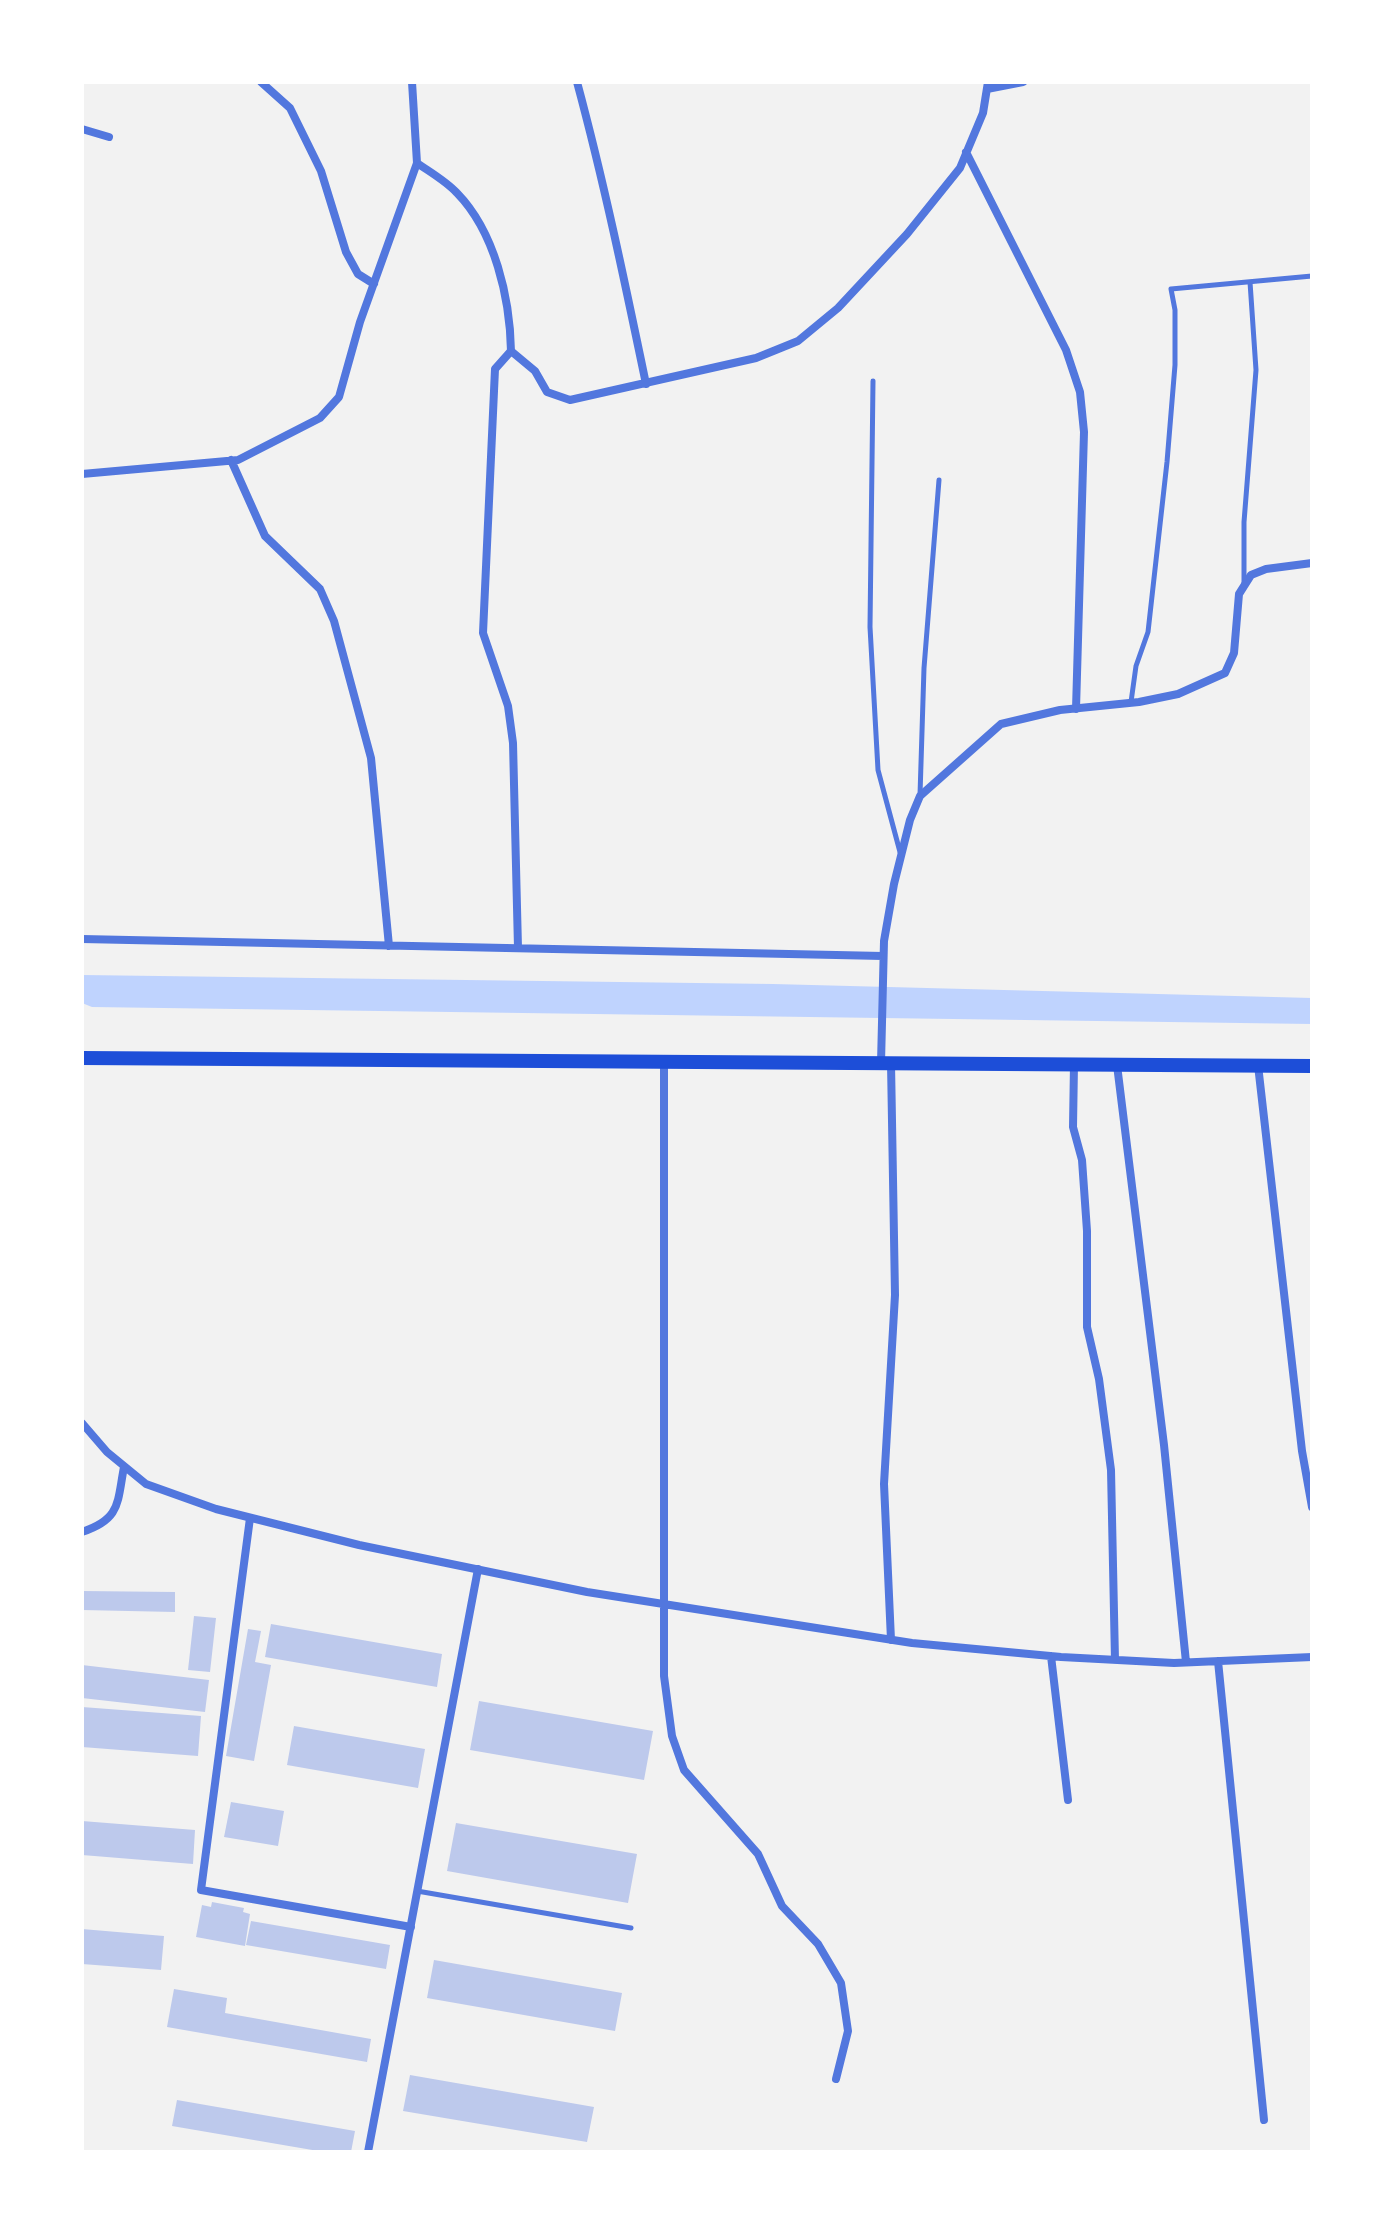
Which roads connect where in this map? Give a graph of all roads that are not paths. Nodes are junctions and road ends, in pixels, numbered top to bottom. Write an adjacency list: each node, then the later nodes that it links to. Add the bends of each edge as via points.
1 (261, 82): 12 (street, via 290,108 321,171 346,252 358,274)
2 (412, 82): 9 (street)
3 (577, 82): 15 (street)
4 (1023, 82): 5 (street)
5 (988, 86): 8 (street)
6 (82, 129): 7 (street)
7 (109, 137)
8 (966, 152): 15 (street, via 960,168 907,234 838,308 798,341 756,358); 22 (street, via 1066,350 1080,392 1084,432)
9 (417, 163): 12 (street); 13 (street, via 457,192 480,223 497,263)
10 (1312, 276): 11 (lane)
11 (1250, 282): 20 (lane, via 1256,370); 21 (lane, via 1171,289 1175,351 1168,448 1148,632)
12 (374, 284): 16 (street, via 339,397 320,418)
13 (511, 351): 15 (street, via 535,371 547,392 570,400); 27 (street, via 495,369 483,633 508,706 513,743)
14 (873, 381): 24 (lane, via 870,627 878,770)
15 (646, 384)
16 (231, 460): 17 (street); 26 (street, via 265,536 320,589 334,621 371,758)
17 (82, 474)
18 (939, 480): 23 (lane)
19 (1312, 563): 20 (street, via 1266,569 1251,575)
20 (1244, 586): 21 (street, via 1234,653 1225,673 1178,694)
21 (1130, 703): 22 (street)
22 (1076, 709): 23 (street, via 1001,724)
23 (920, 796): 24 (street)
24 (901, 857): 28 (street)
25 (82, 939): 26 (street)
26 (389, 946): 27 (street)
27 (518, 948): 28 (street)
28 (883, 956): 31 (street)
29 (82, 1058): 30 (main road)
30 (664, 1062): 31 (main road); 42 (street)
31 (886, 1063): 32 (main road); 43 (street, via 895,1295 884,1484)
32 (1074, 1064): 33 (main road); 46 (street, via 1073,1127 1082,1160 1087,1231 1087,1327 1111,1470)
33 (1117, 1065): 34 (main road); 48 (street)
34 (1258, 1065): 35 (main road); 38 (street)
35 (1312, 1066)
36 (82, 1423): 37 (street)
37 (124, 1467): 39 (street, via 146,1484); 40 (street, via 115,1512 104,1525)
38 (1312, 1507)
39 (250, 1518): 41 (street); 51 (street, via 201,1890)
40 (82, 1532)
41 (478, 1569): 42 (street); 50 (street)
42 (666, 1604): 43 (street); 53 (street, via 664,1676 676,1748 684,1770 758,1854 782,1906 818,1944 841,1983 848,2031)
43 (891, 1640): 44 (street)
44 (1051, 1656): 46 (street); 49 (street)
45 (1312, 1657): 47 (street)
46 (1115, 1660): 48 (street)
47 (1218, 1661): 48 (street); 54 (street)
48 (1186, 1662)
49 (1068, 1800)
50 (417, 1891): 51 (street); 52 (lane)
51 (411, 1927): 55 (street)
52 (631, 1928)
53 (836, 2079)
54 (1264, 2120)
55 (368, 2152)

